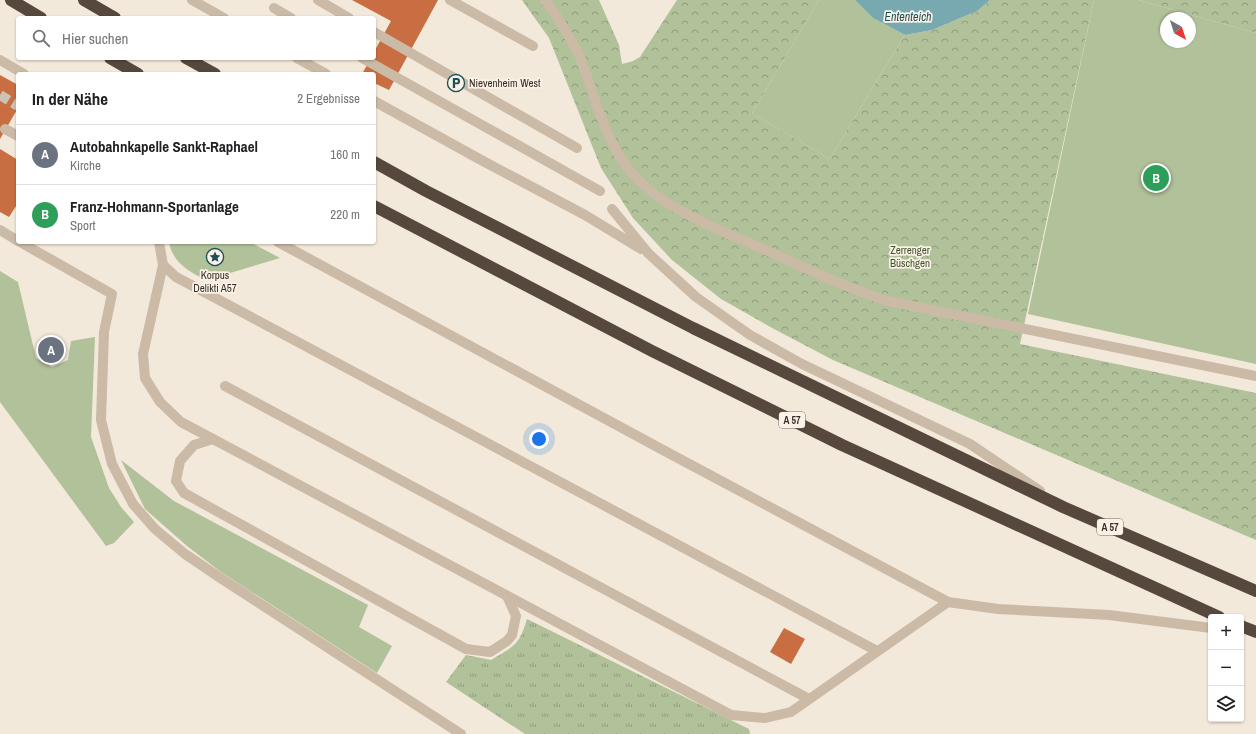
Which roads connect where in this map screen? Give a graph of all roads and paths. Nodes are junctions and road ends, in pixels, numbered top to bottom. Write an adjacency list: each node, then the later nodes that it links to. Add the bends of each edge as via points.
1 (11, 0): 8 (highway)
2 (84, 0): 9 (highway)
3 (192, 0): 10 (lane)
4 (318, 0): 13 (lane)
5 (450, 0): 15 (lane)
6 (545, 0): 40 (lane, via 580,57 603,123 629,171 661,199 696,218 831,280 888,301)
7 (273, 4): 11 (lane); 12 (lane)
8 (38, 16)
9 (112, 16)
10 (220, 16)
11 (277, 16)
12 (288, 16)
13 (346, 16)
14 (376, 33): 28 (lane)
15 (533, 46)
16 (0, 60): 21 (lane)
17 (114, 60): 22 (highway)
18 (190, 60): 23 (highway)
19 (302, 60): 24 (lane)
20 (366, 60): 30 (lane)
21 (21, 72)
22 (134, 72)
23 (211, 72)
24 (322, 72)
25 (376, 102): 38 (lane, via 585,215)
26 (6, 129): 27 (lane)
27 (16, 135)
28 (577, 148)
29 (376, 163): 43 (highway, A 57, via 693,328)
30 (600, 192)
31 (376, 207): 47 (highway, A 57, via 652,351 842,445)
32 (612, 209): 38 (lane)
33 (0, 230): 34 (lane)
34 (16, 239)
35 (24, 244): 54 (lane, via 112,294 104,332 101,420 112,464 133,504 156,529 185,554)
36 (159, 244): 39 (lane)
37 (282, 244): 46 (lane)
38 (648, 253): 43 (lane, via 696,297 750,335 802,364 970,444)
39 (163, 265): 42 (lane, via 143,354 145,378 160,402 181,422); 52 (lane, via 176,277)
40 (1256, 376)
41 (225, 386): 53 (lane)
42 (213, 439): 45 (lane); 45 (lane, via 194,446 180,461 176,480 184,493 466,649 490,652 512,635 516,616)
43 (1063, 507): 44 (highway, A 57)
44 (1256, 591)
45 (507, 596): 53 (lane, via 731,715 764,718 791,712)
46 (948, 602): 49 (lane, via 998,609 1109,615); 52 (lane)
47 (1212, 614)
48 (1244, 627): 51 (highway)
49 (1208, 628)
50 (1244, 632): 51 (lane)
51 (1256, 633)
52 (876, 651): 53 (lane)
53 (809, 699)
54 (461, 734)

